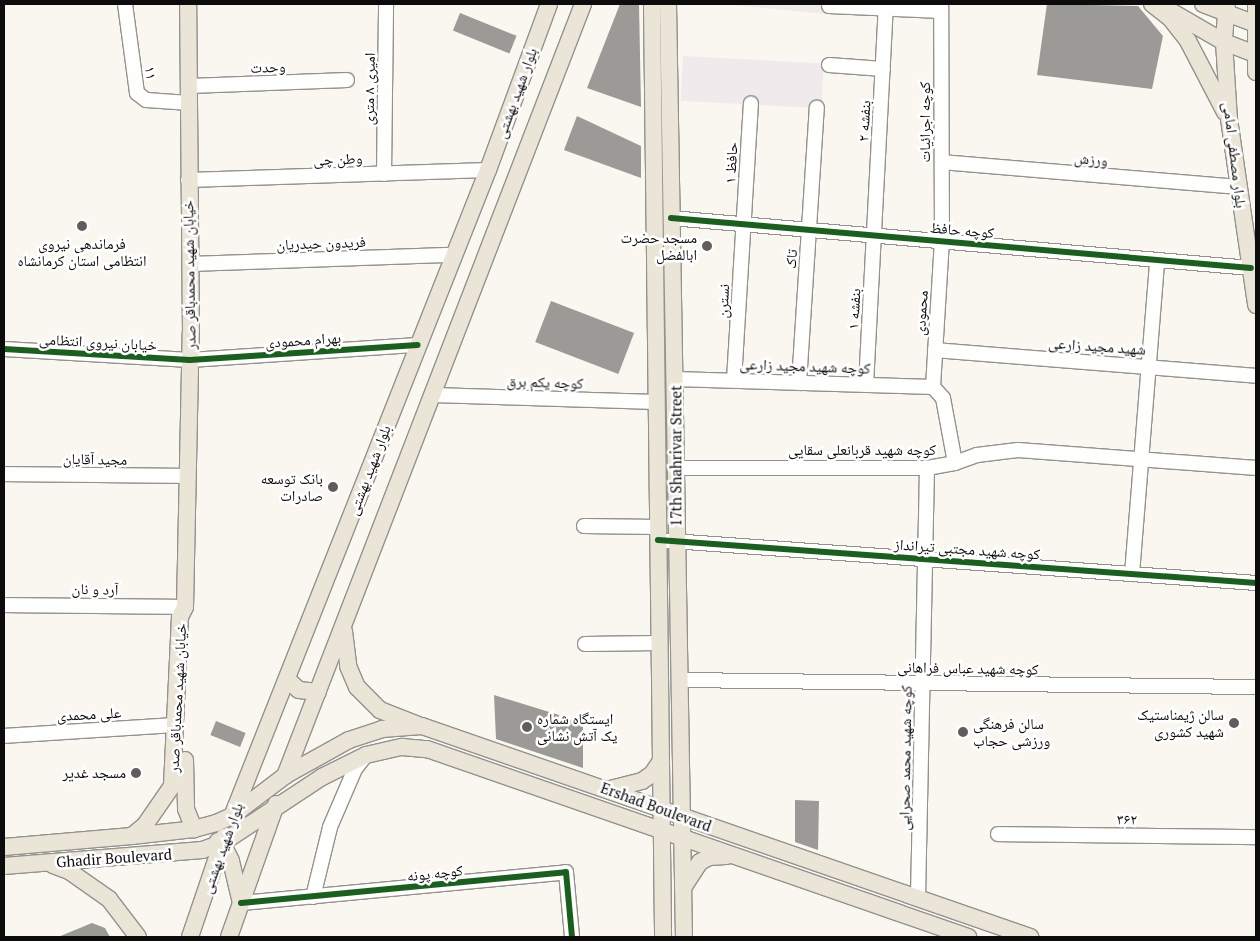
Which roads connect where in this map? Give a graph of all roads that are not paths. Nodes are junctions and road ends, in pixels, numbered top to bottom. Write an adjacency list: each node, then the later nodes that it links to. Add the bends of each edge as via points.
1 (125, 4): 24 (street, ۱۱, via 140,97)
2 (188, 4): 23 (main road, خیابان شهید محمدباقر صدر)
3 (386, 4): 30 (street, امیری ۸ متری)
4 (549, 4): 29 (main road, بلوار شهید بهشتی)
5 (583, 4): 54 (main road, بلوار شهید بهشتی)
6 (652, 4): 55 (main road, 17th Shahrivar Street)
7 (668, 4): 33 (main road, 17th Shahrivar Street)
8 (1152, 4): 27 (main road, via 1171,19 1188,41)
9 (1158, 4): 17 (main road)
10 (1203, 4): 15 (main road)
11 (1256, 4): 16 (main road)
12 (829, 6): 14 (street)
13 (941, 7): 14 (street); 28 (street, کوچه اجرائیات)
14 (886, 8): 20 (street, بنفشه ۲)
15 (1227, 9): 16 (main road); 17 (main road, بلوار مصطفی امامی)
16 (1256, 24): 18 (main road)
17 (1224, 42): 18 (main road); 27 (main road, بلوار مصطفی امامی)
18 (1255, 53): 21 (main road)
19 (829, 65): 20 (street)
20 (883, 69): 36 (street, بنفشه ۲)
21 (1256, 72)
22 (347, 80): 23 (street, وحدت)
23 (190, 86): 24 (main road, خیابان شهید محمدباقر صدر)
24 (190, 103): 31 (main road, خیابان شهید محمدباقر صدر)
25 (751, 104): 34 (street, حافظ ۱)
26 (816, 108): 35 (street, تاک)
27 (1229, 119): 32 (main road, بلوار مصطفی امامی)
28 (942, 162): 32 (street, ورزش); 37 (street, کوچه اجرائیات)
29 (488, 170): 30 (street, وطن چی); 38 (main road, بلوار شهید بهشتی)
30 (384, 174): 31 (street, وطن چی)
31 (188, 180): 40 (main road, خیابان شهید محمدباقر صدر)
32 (1238, 187): 41 (main road, بلوار مصطفی امامی)
33 (671, 218): 34 (street, کوچه حافظ); 49 (main road, 17th Shahrivar Street)
34 (744, 224): 35 (street, کوچه حافظ); 50 (street, نسترن)
35 (809, 230): 36 (street, کوچه حافظ); 51 (street, تاک)
36 (874, 235): 37 (street, کوچه حافظ); 52 (street, بنفشه ۱)
37 (942, 241): 39 (street, کوچه حافظ); 45 (street, محمودی)
38 (453, 254): 40 (street, فریدون حیدریان); 43 (main road, بلوار شهید بهشتی)
39 (1157, 260): 41 (street, کوچه حافظ); 47 (street)
40 (190, 264): 46 (main road, خیابان شهید محمدباقر صدر)
41 (1251, 268): 42 (main road, بلوار مصطفی امامی)
42 (1256, 305)
43 (418, 345): 46 (street, بهرام محمودی); 74 (main road, بلوار شهید بهشتی)
44 (4, 349): 46 (street, خیابان نیروی انتظامی)
45 (935, 350): 47 (street, شهید مجید زارعی); 53 (street, محمودی)
46 (190, 360): 62 (main road, خیابان شهید محمدباقر صدر)
47 (1149, 367): 48 (street, شهید مجید زارعی); 56 (street)
48 (1256, 376)
49 (675, 379): 50 (street, کوچه شهید مجید زارعی); 58 (main road, 17th Shahrivar Street)
50 (734, 380): 51 (street, کوچه شهید مجید زارعی)
51 (799, 383): 52 (street, کوچه شهید مجید زارعی)
52 (866, 385): 53 (street, کوچه شهید مجید زارعی)
53 (933, 387): 57 (street, via 943,398)
54 (433, 395): 55 (street, کوچه یکم برق); 71 (main road, بلوار شهید بهشتی)
55 (656, 402): 64 (main road, 17th Shahrivar Street)
56 (1141, 460): 57 (street, کوچه شهید قربانعلی سقایی, via 1018,450 977,455); 60 (street, کوچه شهید قربانعلی سقایی); 67 (street)
57 (955, 463): 59 (street, کوچه شهید قربانعلی سقایی)
58 (675, 468): 59 (street, کوچه شهید قربانعلی سقایی); 65 (main road, 17th Shahrivar Street)
59 (927, 468): 66 (street, کوچه شهید محمد صحرایی)
60 (1256, 468)
61 (4, 474): 62 (street, مجید آقایان)
62 (186, 476): 70 (main road, خیابان شهید محمدباقر صدر)
63 (584, 526): 64 (street, کوچه شهید مجتبی تیرانداز)
64 (658, 534): 65 (street, کوچه شهید مجتبی تیرانداز); 72 (main road, 17th Shahrivar Street)
65 (677, 541): 66 (street, کوچه شهید مجتبی تیرانداز); 75 (main road, 17th Shahrivar Street)
66 (925, 559): 67 (street, کوچه شهید مجتبی تیرانداز); 76 (street, کوچه شهید محمد صحرایی)
67 (1132, 574): 68 (street, کوچه شهید مجتبی تیرانداز)
68 (1256, 583)
69 (4, 605): 70 (street, آرد و نان)
70 (185, 606): 79 (main road, خیابان شهید محمدباقر صدر, via 180,617); 92 (main road, خیابان شهید محمدباقر صدر, via 191,617 184,787 186,809)
71 (345, 623): 78 (main road, بلوار شهید بهشتی); 80 (main road, via 348,666 357,687 380,710)
72 (659, 643): 73 (street); 84 (main road, 17th Shahrivar Street)
73 (585, 644)
74 (287, 679): 78 (main road, via 300,690); 90 (main road, بلوار شهید بهشتی)
75 (680, 680): 76 (street, کوچه شهید عباس فراهانی); 91 (main road, 17th Shahrivar Street)
76 (922, 683): 77 (street, کوچه شهید عباس فراهانی); 105 (street, کوچه شهید محمد صحرایی)
77 (1256, 687)
78 (318, 692): 85 (main road, بلوار شهید بهشتی)
79 (176, 725): 81 (street, علی محمدی); 95 (main road, خیابان شهید محمدباقر صدر, via 172,786 145,825)
80 (422, 726): 83 (main road, Ershad Boulevard); 85 (main road, Ershad Boulevard, via 382,729 356,737)
81 (4, 736)
82 (366, 755): 86 (main road, Ershad Boulevard, via 402,747 427,749); 88 (main road, Ershad Boulevard); 104 (street, via 355,769 330,826)
83 (525, 762): 86 (main road); 87 (main road, Ershad Boulevard)
84 (660, 762): 87 (main road, via 642,781); 89 (main road, 17th Shahrivar Street)
85 (286, 775): 88 (main road, بلوار شهید بهشتی); 90 (main road, Ershad Boulevard)
86 (517, 782): 93 (main road, Ershad Boulevard)
87 (607, 790): 89 (main road, Ershad Boulevard)
88 (275, 805): 98 (main road, Ghadir Boulevard); 106 (main road, بلوار شهید بهشتی)
89 (661, 809): 91 (main road, Ershad Boulevard); 93 (main road, 17th Shahrivar Street)
90 (232, 816): 92 (main road, Ghadir Boulevard); 98 (main road, بلوار شهید بهشتی)
91 (681, 816): 97 (main road, 17th Shahrivar Street); 105 (main road, Ershad Boulevard)
92 (194, 829): 95 (main road, Ghadir Boulevard); 98 (main road)
93 (661, 831): 97 (main road, Ershad Boulevard); 111 (main road, 17th Shahrivar Street)
94 (998, 834): 96 (street, ۳۶۲)
95 (132, 836): 99 (main road, Ghadir Boulevard)
96 (1256, 837)
97 (683, 839): 100 (main road, Ershad Boulevard); 103 (main road, 17th Shahrivar Street)
98 (222, 843): 101 (main road, Ghadir Boulevard, via 188,853); 106 (main road, via 231,861); 108 (main road, بلوار شهید بهشتی)
99 (4, 847)
100 (730, 855): 103 (main road, via 708,857 700,862); 113 (main road, Ershad Boulevard)
101 (48, 863): 102 (main road, Ghadir Boulevard); 107 (main road, via 69,871 109,899)
102 (4, 866)
103 (683, 888): 112 (main road, 17th Shahrivar Street)
104 (314, 897): 106 (street, کوچه پونه); 110 (street, کوچه پونه, via 566,872)
105 (918, 898): 114 (main road, Ershad Boulevard)
106 (241, 903): 109 (main road, بلوار شهید بهشتی)
107 (138, 937)
108 (190, 937)
109 (229, 937)
110 (572, 937)
111 (663, 937)
112 (684, 937)
113 (968, 937)
114 (1030, 937)

